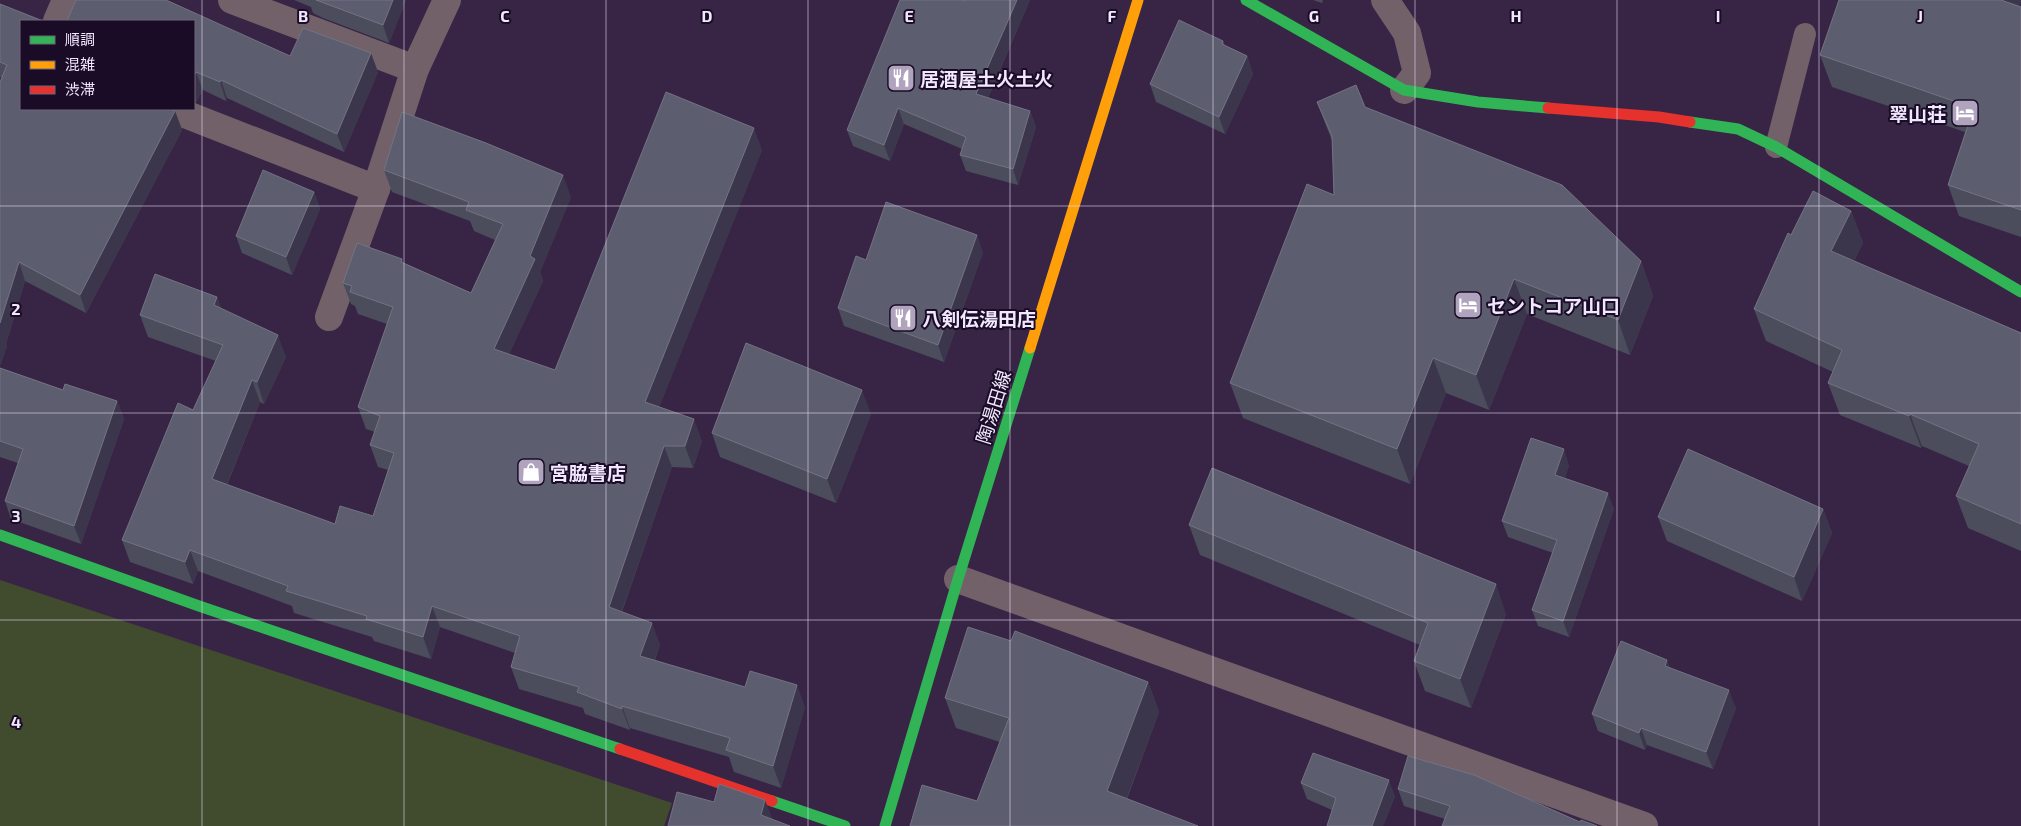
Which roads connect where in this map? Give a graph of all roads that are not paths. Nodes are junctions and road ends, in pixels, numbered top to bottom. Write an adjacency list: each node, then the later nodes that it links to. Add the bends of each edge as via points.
1 (66, 0): 7 (street)
2 (232, 0): 9 (street)
3 (448, 0): 9 (street)
4 (1138, 0): 17 (street, 陶湯田線)
5 (1246, 0): 10 (street)
6 (1385, 0): 10 (street, via 1407,33 1417,73)
7 (57, 20)
8 (1805, 34): 12 (lane)
9 (416, 69): 13 (street)
10 (1404, 90): 12 (street, via 1478,102 1659,116 1738,129)
11 (175, 110): 13 (street)
12 (1776, 147): 14 (street)
13 (376, 189): 15 (street)
14 (2021, 292)
15 (329, 317)
16 (0, 534): 18 (street, via 199,606)
17 (958, 579): 19 (street, 陶湯田線); 20 (street)
18 (845, 826)
19 (884, 826)
20 (1644, 826)

